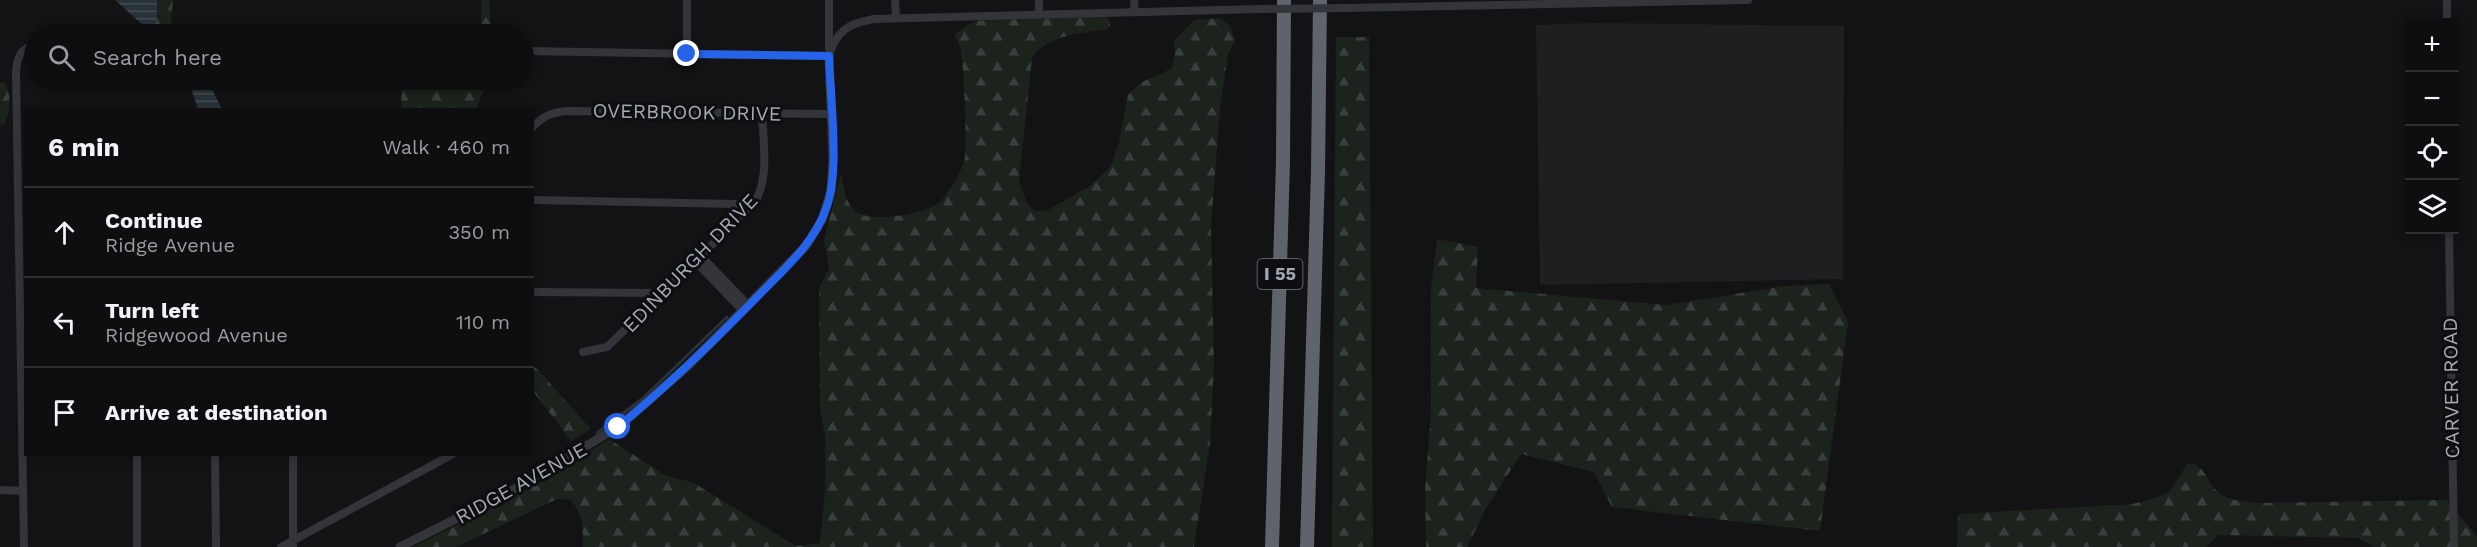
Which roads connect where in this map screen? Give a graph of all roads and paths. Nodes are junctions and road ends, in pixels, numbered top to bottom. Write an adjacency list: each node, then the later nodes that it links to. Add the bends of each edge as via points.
1 (687, 0): 16 (street)
2 (829, 0): 17 (street)
3 (895, 0): 12 (street)
4 (1039, 0): 11 (street)
5 (1134, 0): 10 (street)
6 (1284, 0): 41 (highway, I 55)
7 (1320, 0): 42 (highway, I 55)
8 (1748, 0): 10 (street, bridge)
9 (2447, 0): 13 (street)
10 (1135, 12): 11 (street)
11 (1040, 14): 12 (street)
12 (896, 17): 17 (street, via 849,25 837,35)
13 (2447, 18)
14 (24, 50): 34 (street, via 16,72)
15 (534, 51): 16 (street)
16 (687, 54): 17 (street)
17 (829, 56): 19 (street, RIDGE AVENUE)
18 (762, 113): 19 (street, OVERBROOK DRIVE); 20 (street, OVERBROOK DRIVE, via 568,111 551,113); 22 (street, EDINBURGH DRIVE, via 763,177 761,189)
19 (831, 114): 27 (street, RIDGE AVENUE, via 831,191 822,220 806,246)
20 (534, 126)
21 (534, 200): 22 (street, via 735,204)
22 (747, 209): 24 (street, EDINBURGH DRIVE)
23 (2449, 234): 43 (street, CARVER ROAD)
24 (698, 259): 26 (street, EDINBURGH DRIVE); 27 (street)
25 (534, 291): 26 (street)
26 (661, 293): 28 (street, EDINBURGH DRIVE, via 607,347)
27 (746, 308): 40 (street, RIDGE AVENUE, via 618,427 511,490)
28 (583, 352)
29 (137, 456): 37 (street)
30 (215, 456): 38 (street)
31 (292, 456): 35 (street)
32 (449, 456): 35 (street)
33 (0, 490): 34 (street)
34 (23, 491): 36 (street)
35 (293, 545): 39 (street)
36 (24, 547)
37 (137, 547)
38 (216, 547)
39 (281, 547)
40 (400, 547)
41 (1272, 547)
42 (1307, 547)
43 (2454, 547)

